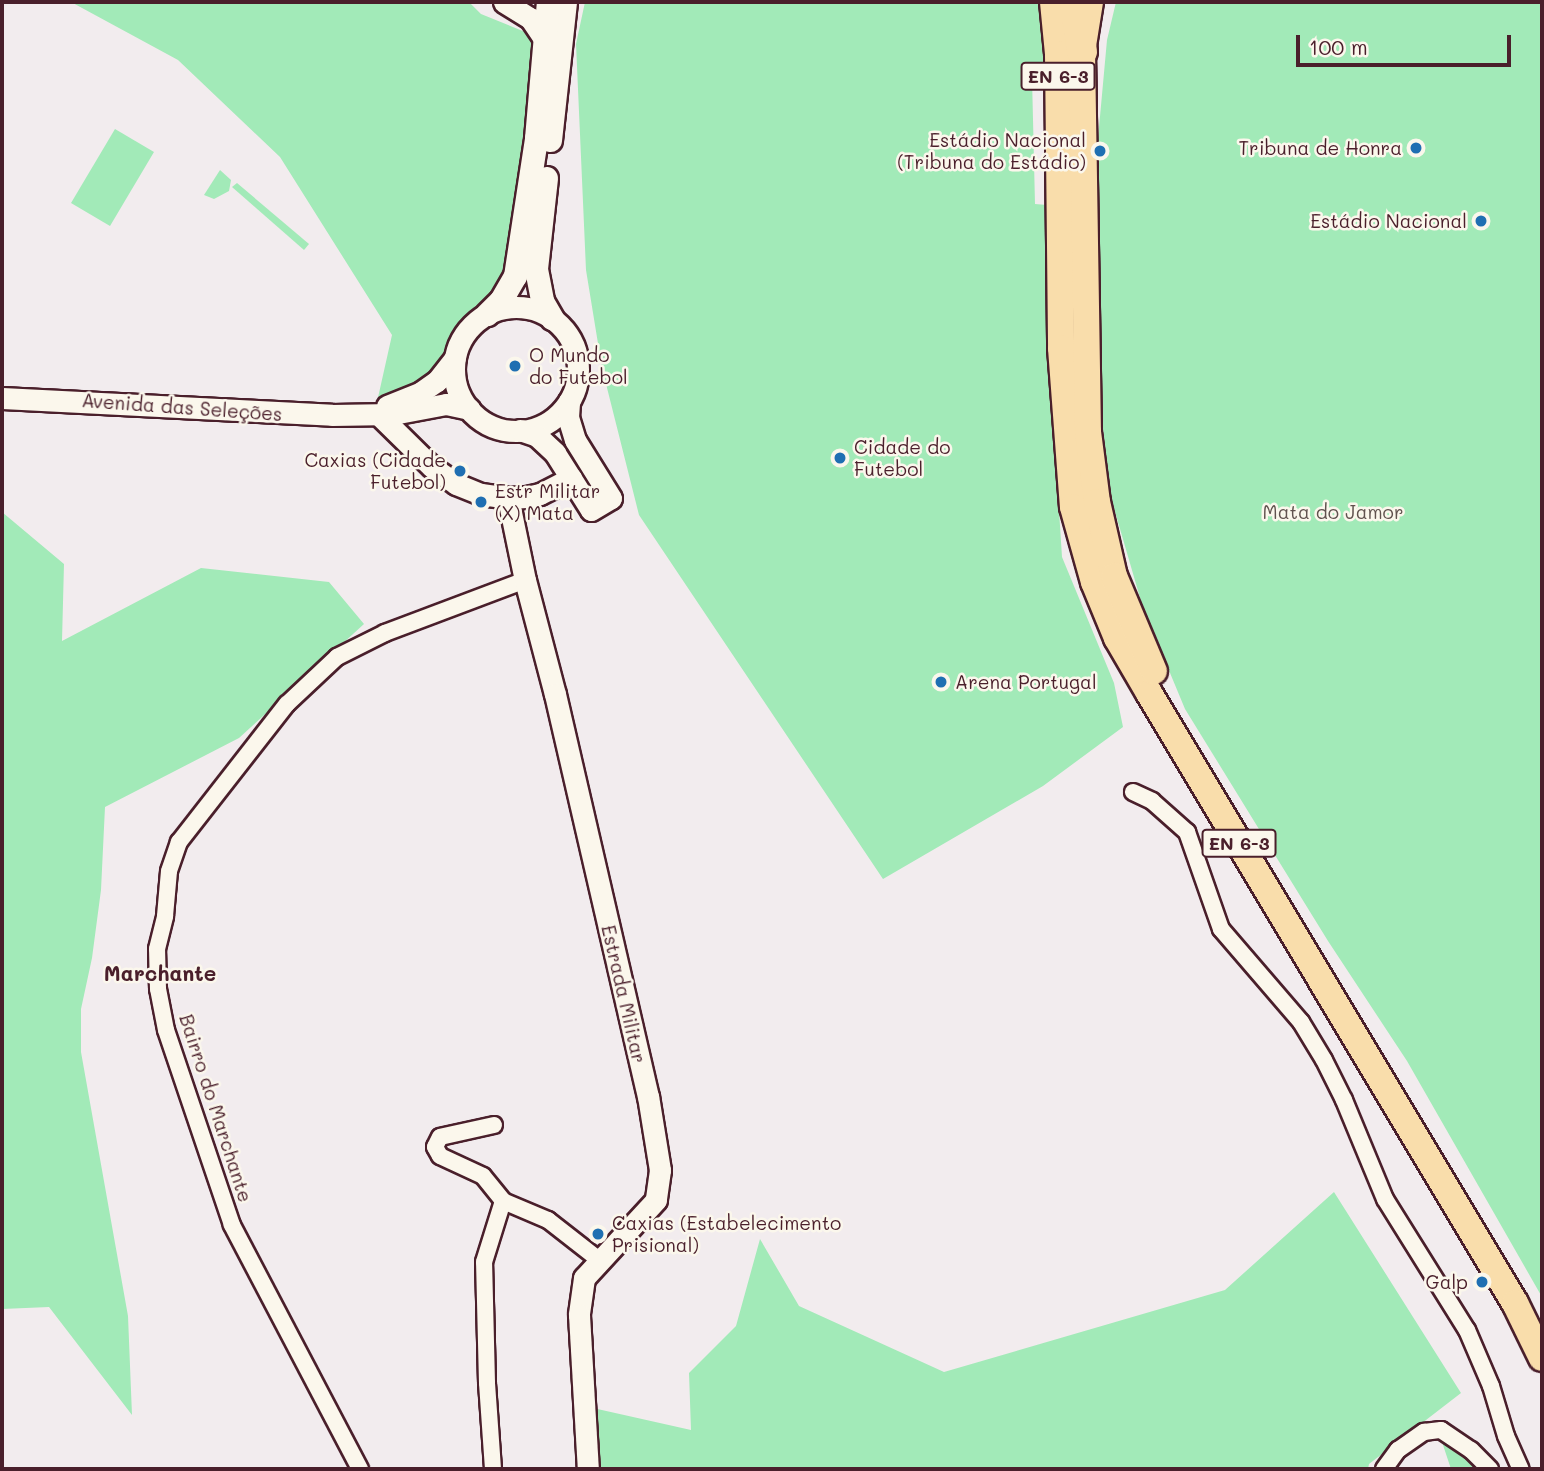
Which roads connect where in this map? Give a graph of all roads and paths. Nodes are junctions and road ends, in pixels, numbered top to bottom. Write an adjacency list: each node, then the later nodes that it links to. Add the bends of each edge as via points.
1 (505, 2): 7 (street, via 530,18)
2 (548, 2): 7 (main road)
3 (565, 2): 10 (main road, via 536,269 542,301)
4 (1053, 2): 27 (main road, EN 6-3, via 1058,54 1061,348 1073,507 1094,582 1142,682 1508,1292)
5 (1074, 2): 8 (highway)
6 (1090, 2): 8 (main road)
7 (542, 36): 9 (main road, via 536,138 515,276)
8 (1082, 52): 26 (main road, EN 6-3, via 1088,432 1097,502 1114,576 1160,683 1494,1236)
9 (487, 314): 10 (street, via 520,307); 11 (street, via 469,328)
10 (552, 318): 13 (street, via 568,334 577,356 577,379)
11 (455, 358): 15 (street, via 458,390); 16 (street, Avenida das Seleções, via 437,381 421,392)
12 (2, 398): 16 (street, Avenida das Seleções)
13 (569, 401): 17 (street, via 552,418); 19 (street, via 575,440 611,498 591,510)
14 (421, 409): 15 (street, Avenida das Seleções, via 446,404); 16 (street, Avenida das Seleções); 18 (street, via 409,426)
15 (469, 409): 17 (street, via 496,427)
16 (370, 415): 18 (street)
17 (520, 430): 19 (street, via 547,444)
18 (413, 449): 20 (street, via 456,484)
19 (571, 478): 20 (street, via 540,494)
20 (508, 498): 21 (street, Estrada Militar)
21 (525, 580): 25 (street, Estrada Militar, via 645,1083 660,1170 656,1200); 28 (street, Bairro do Marchante, via 385,633 337,657 287,704 180,842 169,871 157,949 166,1030 232,1225)
22 (1133, 792): 33 (street, via 1152,801 1187,831 1221,929 1301,1022 1324,1060 1385,1199 1466,1330)
23 (494, 1125): 24 (street, via 440,1137 435,1147 440,1156 483,1176)
24 (503, 1201): 25 (street, via 548,1220); 29 (street, via 484,1262)
25 (598, 1259): 30 (street, Estrada Militar, via 584,1278 579,1315)
26 (1542, 1325)
27 (1542, 1358)
28 (360, 1469)
29 (493, 1469)
30 (588, 1469)
31 (1384, 1469): 32 (street, via 1398,1450 1424,1432 1441,1430)
32 (1490, 1469)
33 (1521, 1469)

